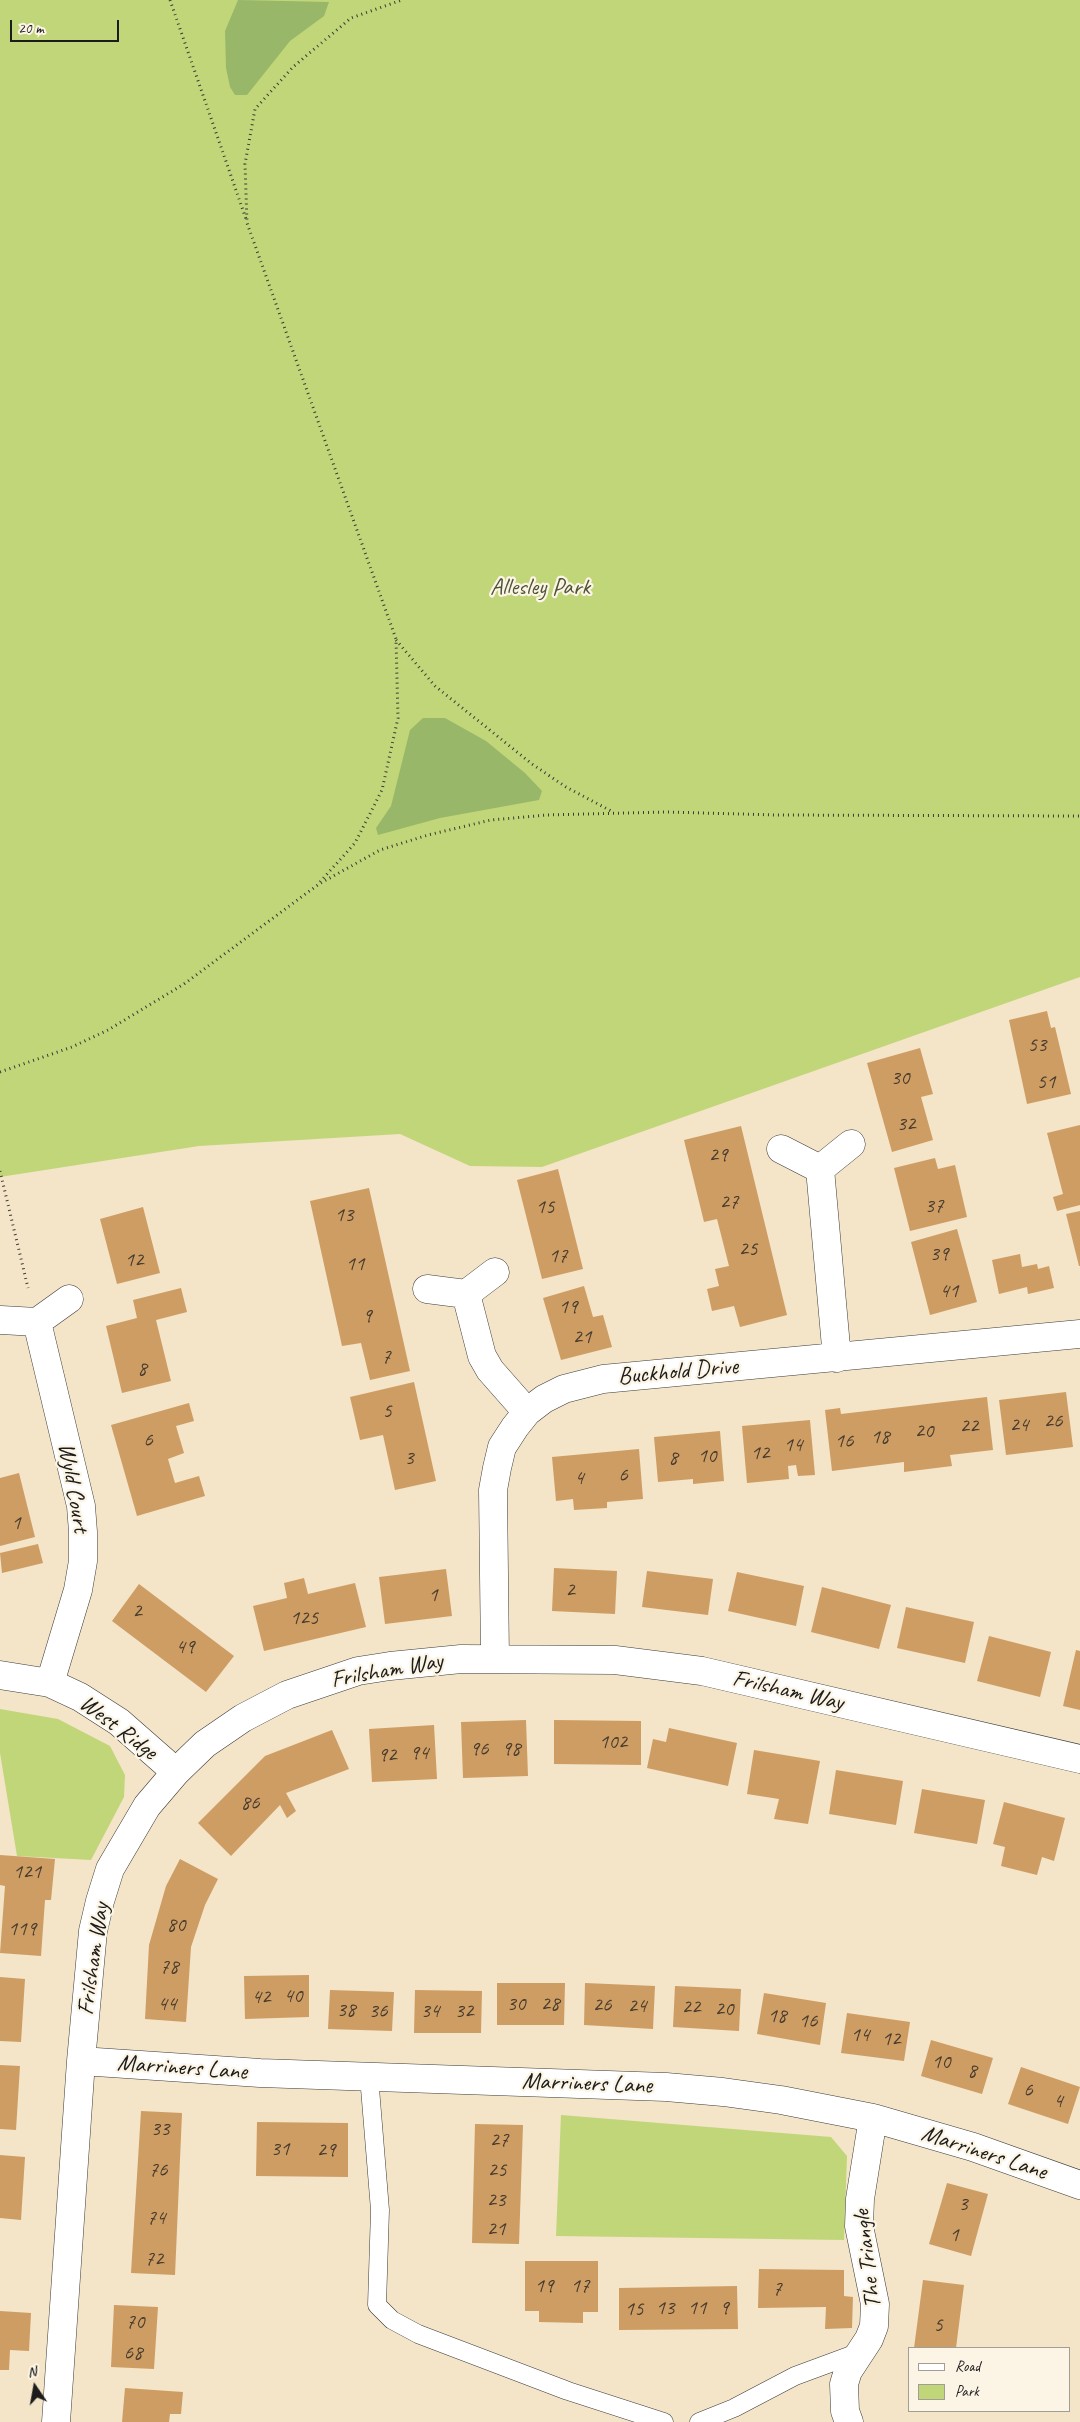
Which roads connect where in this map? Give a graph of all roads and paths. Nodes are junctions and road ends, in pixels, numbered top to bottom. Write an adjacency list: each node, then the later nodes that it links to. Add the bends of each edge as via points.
1 (170, 0): 3 (path)
2 (402, 0): 3 (path, via 351,18 293,67 255,109 245,164)
3 (247, 223): 4 (path)
4 (396, 639): 5 (path, via 435,686 532,764); 7 (path, via 398,718 382,790 355,843)
5 (614, 813): 6 (path); 7 (path, via 491,820 428,835 380,850)
6 (1080, 816)
7 (319, 884): 8 (path, via 184,984 108,1030 72,1047)
8 (0, 1072)
9 (851, 1144): 11 (street)
10 (781, 1149): 11 (street)
11 (820, 1169): 20 (street)
12 (0, 1171): 18 (path)
13 (495, 1272): 15 (street)
14 (427, 1289): 15 (street)
15 (466, 1294): 21 (street, via 482,1356 490,1370)
16 (69, 1299): 18 (street)
17 (1, 1320): 18 (street)
18 (37, 1322): 24 (street, Wyld Court, via 81,1506 83,1532 78,1590)
19 (1080, 1334): 20 (street, Buckhold Drive)
20 (837, 1358): 21 (street, Buckhold Drive, via 603,1378 564,1389)
21 (527, 1412): 22 (street, Buckhold Drive, via 502,1447 493,1490)
22 (495, 1659): 25 (street, Frilsham Way, via 615,1660 702,1671); 26 (street, Frilsham Way, via 390,1666 349,1674 286,1694 205,1744)
23 (0, 1675): 24 (street, West Ridge)
24 (50, 1683): 26 (street, West Ridge, via 104,1711)
25 (1080, 1758)
26 (176, 1772): 27 (street, Frilsham Way, via 147,1806 110,1869 102,1893 93,1931)
27 (81, 2061): 28 (street, Marriners Lane, via 260,2073); 32 (street, Frilsham Way)
28 (369, 2076): 29 (street, Marriners Lane, via 676,2088 781,2100); 33 (lane, via 380,2210 377,2305 392,2320 435,2341 568,2392)
29 (873, 2118): 30 (street, Marriners Lane, via 973,2147); 31 (street, The Triangle, via 859,2226 876,2304 874,2326)
30 (1080, 2185)
31 (861, 2352): 34 (lane, via 795,2376); 35 (street, The Triangle, via 848,2371 844,2384 845,2411)
32 (56, 2422)
33 (664, 2422)
34 (699, 2422)
35 (850, 2422)

